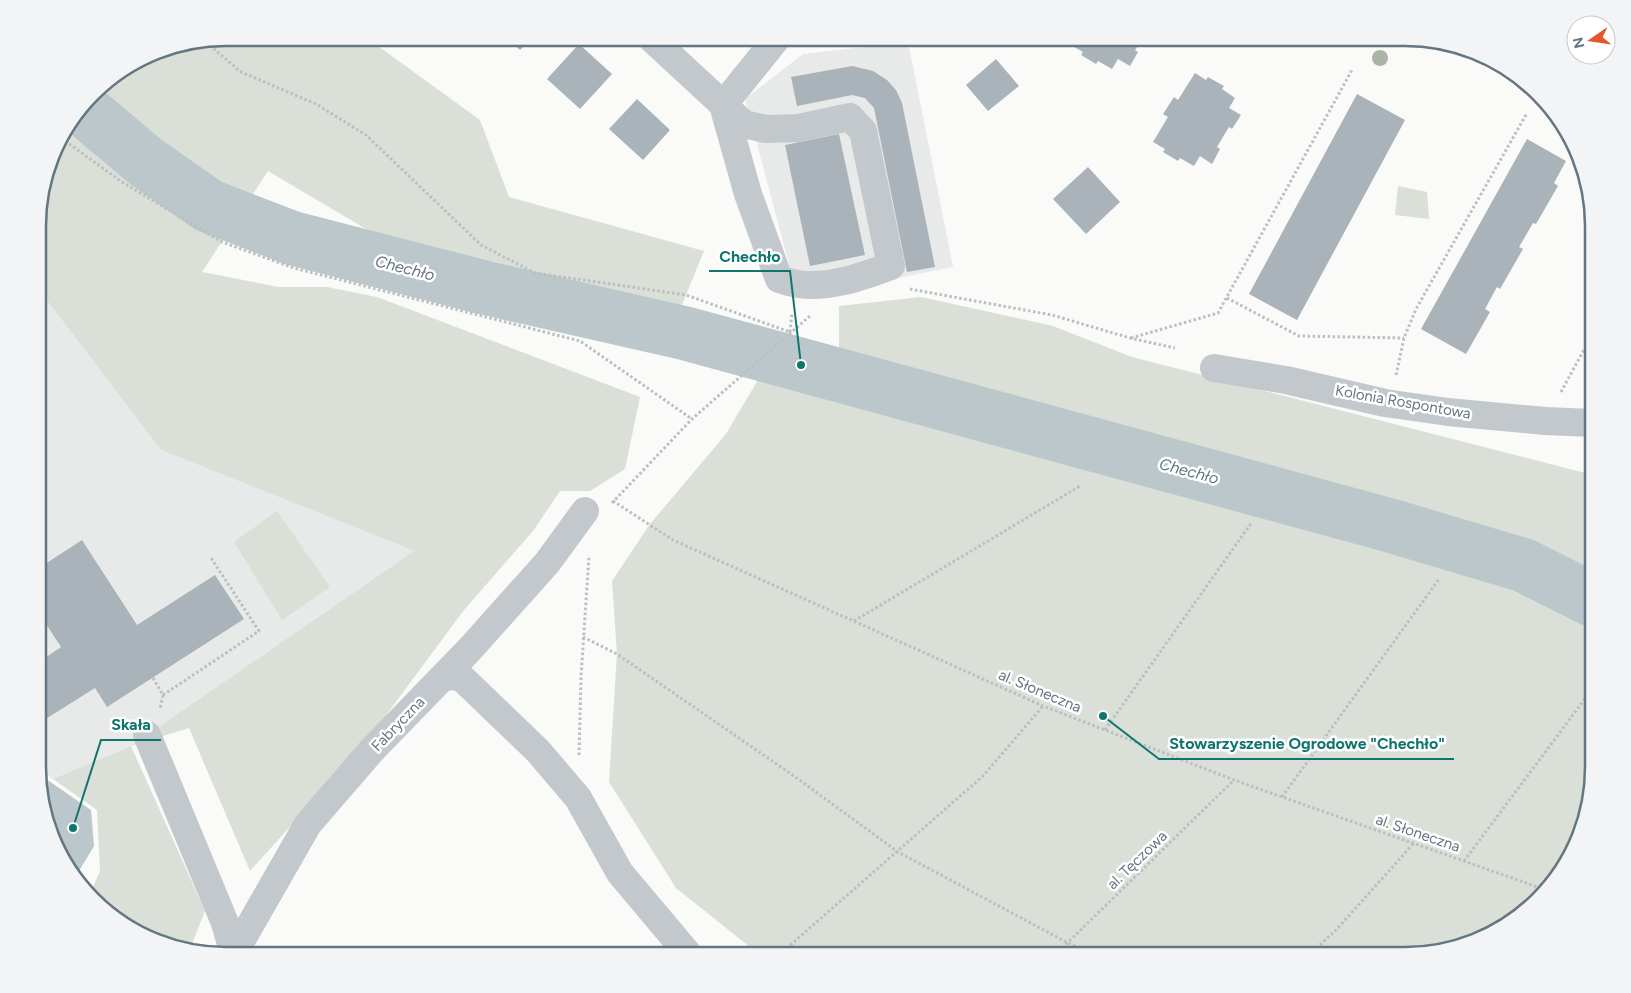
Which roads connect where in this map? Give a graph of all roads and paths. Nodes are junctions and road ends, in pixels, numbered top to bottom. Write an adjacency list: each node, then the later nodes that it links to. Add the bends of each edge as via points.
1 (660, 46): 5 (street)
2 (770, 46): 5 (street)
3 (212, 47): 11 (path, via 240,72 316,104 366,135 481,245 535,273 686,295)
4 (1352, 70): 9 (path)
5 (723, 104): 5 (street, via 744,124 766,129 798,128 850,117 864,131 891,266 820,285 799,285 779,279 748,194)
6 (1527, 113): 13 (path, via 1416,309)
7 (67, 142): 19 (path, via 122,182 222,242 294,268 580,341)
8 (905, 288): 12 (path, via 1052,315)
9 (1226, 298): 12 (path, via 1218,313); 13 (path, via 1299,336)
10 (813, 313): 11 (path)
11 (790, 332): 19 (path)
12 (1130, 338): 14 (path)
13 (1404, 338): 18 (path)
14 (1175, 348)
15 (1585, 348): 17 (path)
16 (1214, 368): 20 (street, Kolonia Rospontowa, via 1286,380 1385,403 1448,412)
17 (1570, 375)
18 (1395, 380)
19 (692, 419): 27 (path, al. Słoneczna, via 613,501 673,540)
20 (1585, 423)
21 (1080, 486): 27 (path)
22 (585, 510): 29 (street, Fabryczna, via 547,563)
23 (1252, 522): 33 (path)
24 (589, 549): 28 (path)
25 (211, 558): 30 (path, via 259,631)
26 (1439, 579): 36 (path)
27 (854, 621): 32 (path, al. Słoneczna)
28 (583, 637): 37 (path); 39 (path, via 617,654)
29 (446, 675): 37 (street, via 462,678 538,751); 44 (street, Fabryczna, via 366,757 308,824)
30 (163, 695)
31 (1585, 699): 40 (path)
32 (1043, 706): 33 (path, al. Słoneczna); 39 (path, via 983,776)
33 (1105, 730): 35 (path, al. Słoneczna)
34 (147, 735): 43 (street, Fabryczna)
35 (1234, 780): 36 (path, al. Słoneczna); 42 (path, al. Tęczowa)
36 (1282, 797): 38 (path, al. Słoneczna)
37 (578, 798): 45 (street, via 620,873)
38 (1414, 843): 40 (path, al. Słoneczna); 49 (path)
39 (898, 852): 42 (path); 46 (path)
40 (1464, 861): 41 (path, al. Słoneczna)
41 (1538, 887)
42 (1068, 943): 47 (path, al. Tęczowa); 48 (path)
43 (232, 947)
44 (239, 947)
45 (682, 947)
46 (788, 947)
47 (1064, 947)
48 (1077, 947)
49 (1318, 947)

